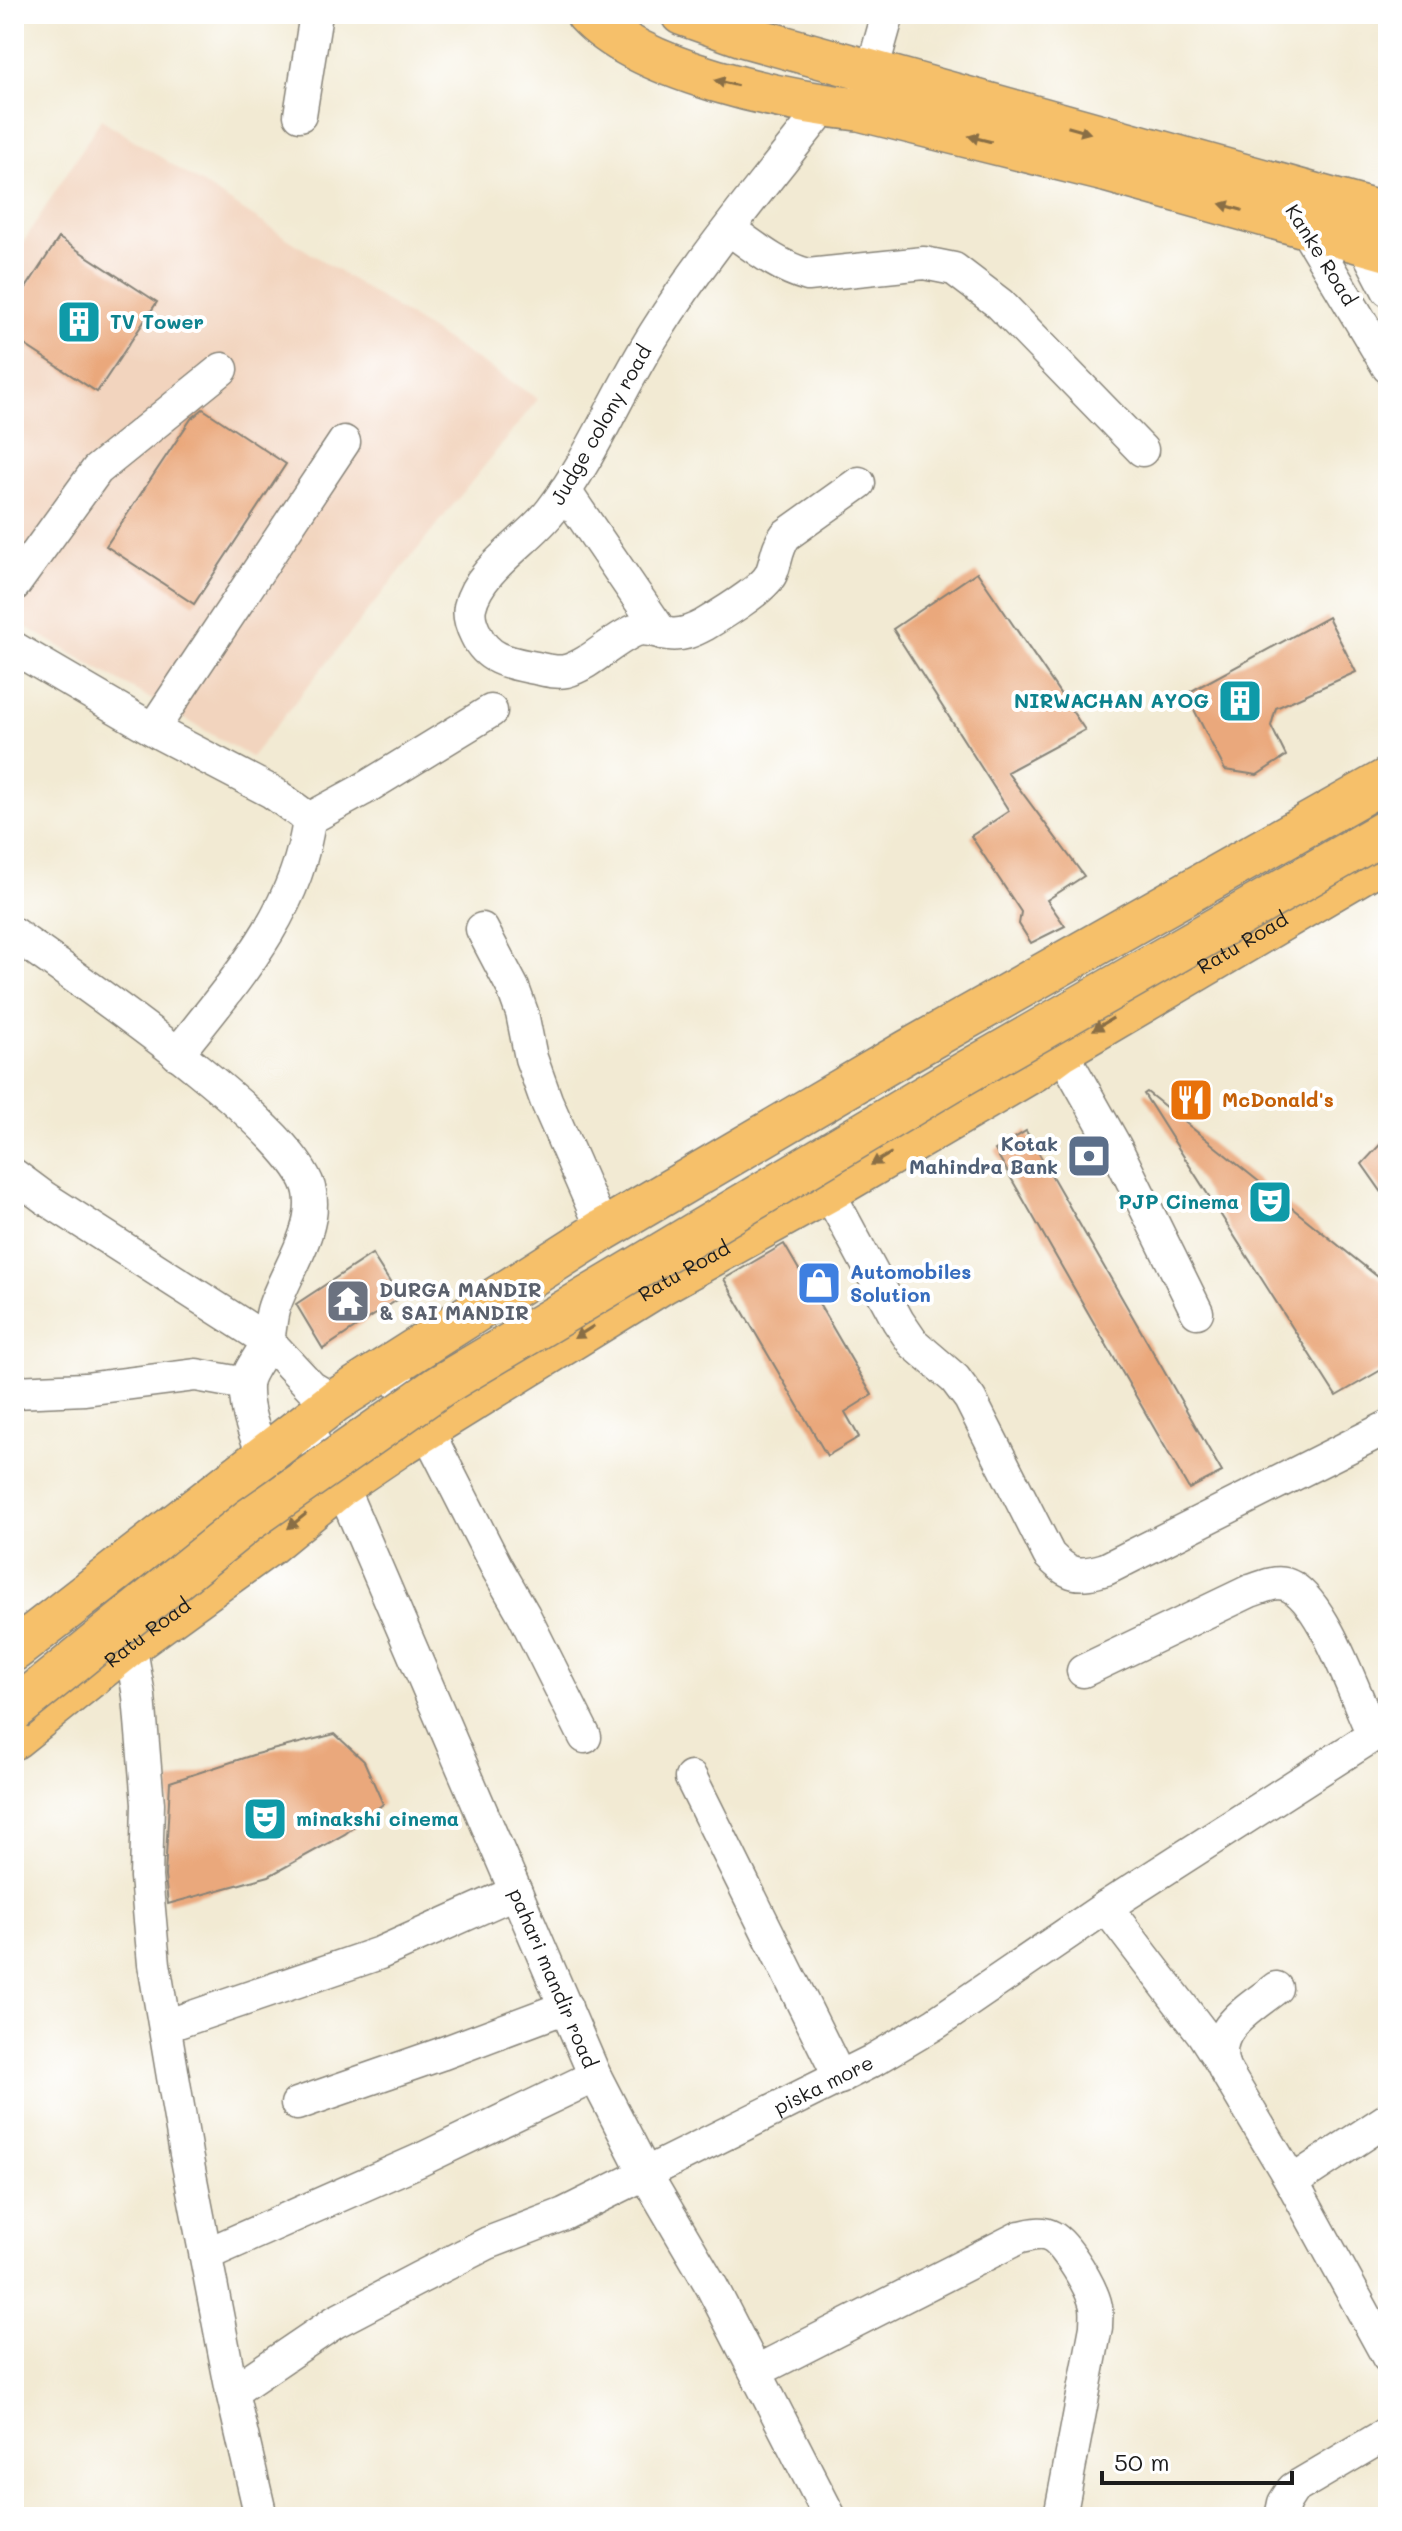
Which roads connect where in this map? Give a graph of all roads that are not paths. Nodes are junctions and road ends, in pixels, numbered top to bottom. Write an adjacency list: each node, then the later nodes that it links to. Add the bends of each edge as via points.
1 (316, 14): 6 (street)
2 (587, 14): 5 (main road, one-way to 2, via 703,77 652,57 601,29)
3 (682, 14): 5 (main road, via 744,36)
4 (888, 14): 5 (street)
5 (853, 95): 7 (main road, one-way to 7); 8 (street, Judge colony road); 9 (main road, one-way to 5)
6 (300, 115)
7 (1278, 185): 9 (street, Kanke Road); 10 (main road, via 1343,203)
8 (729, 229): 15 (street, via 772,259 808,275 924,263 954,269 1000,304); 17 (street, Judge colony road, via 653,335)
9 (1306, 229): 10 (main road); 12 (street, Kanke Road)
10 (1380, 236): 11 (street, Kanke Road)
11 (1388, 290)
12 (1388, 367)
13 (222, 369): 18 (street, via 97,470)
14 (344, 442): 22 (street)
15 (1142, 450)
16 (859, 483): 19 (street, Judge colony road, via 786,535 770,576 760,586 703,625 684,634)
17 (565, 491): 19 (street); 19 (street, Judge colony road, via 475,592 469,609 482,646 507,662 566,671 635,630)
18 (14, 585)
19 (662, 633)
20 (14, 648): 22 (street)
21 (491, 711): 25 (street)
22 (153, 729): 25 (street, via 272,792)
23 (1388, 779): 34 (main road)
24 (1388, 802): 49 (main road, via 938,1060 427,1365 235,1501)
25 (309, 819): 31 (street, via 287,900 253,955)
26 (1388, 830): 50 (main road, bridge, via 951,1081 440,1386 249,1520)
27 (1388, 857): 30 (main road, Ratu Road, one-way to 30)
28 (482, 929): 34 (street, via 513,988 546,1100)
29 (14, 934): 31 (street)
30 (1061, 1050): 33 (main road, Ratu Road, one-way to 33); 35 (street)
31 (177, 1054): 36 (street, via 264,1126 310,1189 312,1214 273,1309)
32 (14, 1175): 36 (street)
33 (828, 1191): 41 (street, via 913,1343 970,1399 1049,1555 1064,1569 1082,1576 1106,1569); 42 (main road, Ratu Road, one-way to 42, via 662,1283)
34 (603, 1230): 37 (main road)
35 (1197, 1312)
36 (268, 1341): 38 (street); 40 (street, via 311,1387)
37 (388, 1369): 40 (main road); 42 (street)
38 (246, 1384): 39 (street, via 196,1375); 43 (street, via 254,1434)
39 (14, 1392)
40 (319, 1413): 43 (main road); 44 (street, pahari mandir road)
41 (1388, 1427)
42 (429, 1428): 44 (main road, Ratu Road); 52 (street)
43 (265, 1456): 45 (main road)
44 (341, 1485): 46 (main road, Ratu Road, one-way to 46); 55 (street, pahari mandir road)
45 (113, 1571): 46 (street); 47 (main road)
46 (131, 1644): 53 (main road, Ratu Road); 59 (street, via 148,1804 146,1877)
47 (14, 1650)
48 (1083, 1671): 51 (street, via 1275,1582 1291,1586 1312,1605)
49 (14, 1679)
50 (14, 1710)
51 (1381, 1730): 56 (street, piska more)
52 (585, 1737)
53 (14, 1738)
54 (691, 1778): 62 (street)
55 (516, 1892): 58 (street, pahari mandir road); 59 (street, via 380,1953)
56 (1106, 1907): 60 (street); 62 (street, piska more, via 936,2023)
57 (1276, 1988): 60 (street, via 1221,2040)
58 (566, 2007): 61 (street, pahari mandir road); 63 (street)
59 (166, 2026): 67 (street)
60 (1224, 2068): 66 (street)
61 (595, 2076): 65 (street, pahari mandir road); 67 (street)
62 (840, 2078): 65 (street, piska more)
63 (297, 2104)
64 (1388, 2119): 66 (street)
65 (645, 2173): 69 (street, pahari mandir road); 70 (street, piska more, via 564,2214 488,2243 335,2322)
66 (1292, 2182): 68 (street)
67 (207, 2254): 70 (street)
68 (1388, 2357)
69 (757, 2371): 73 (street, pahari mandir road); 74 (street, via 1020,2237 1051,2237 1063,2247 1097,2309)
70 (232, 2392): 72 (street)
71 (1388, 2433): 75 (street, via 1293,2489)
72 (261, 2517)
73 (830, 2517)
74 (1060, 2517)
75 (1281, 2517)

